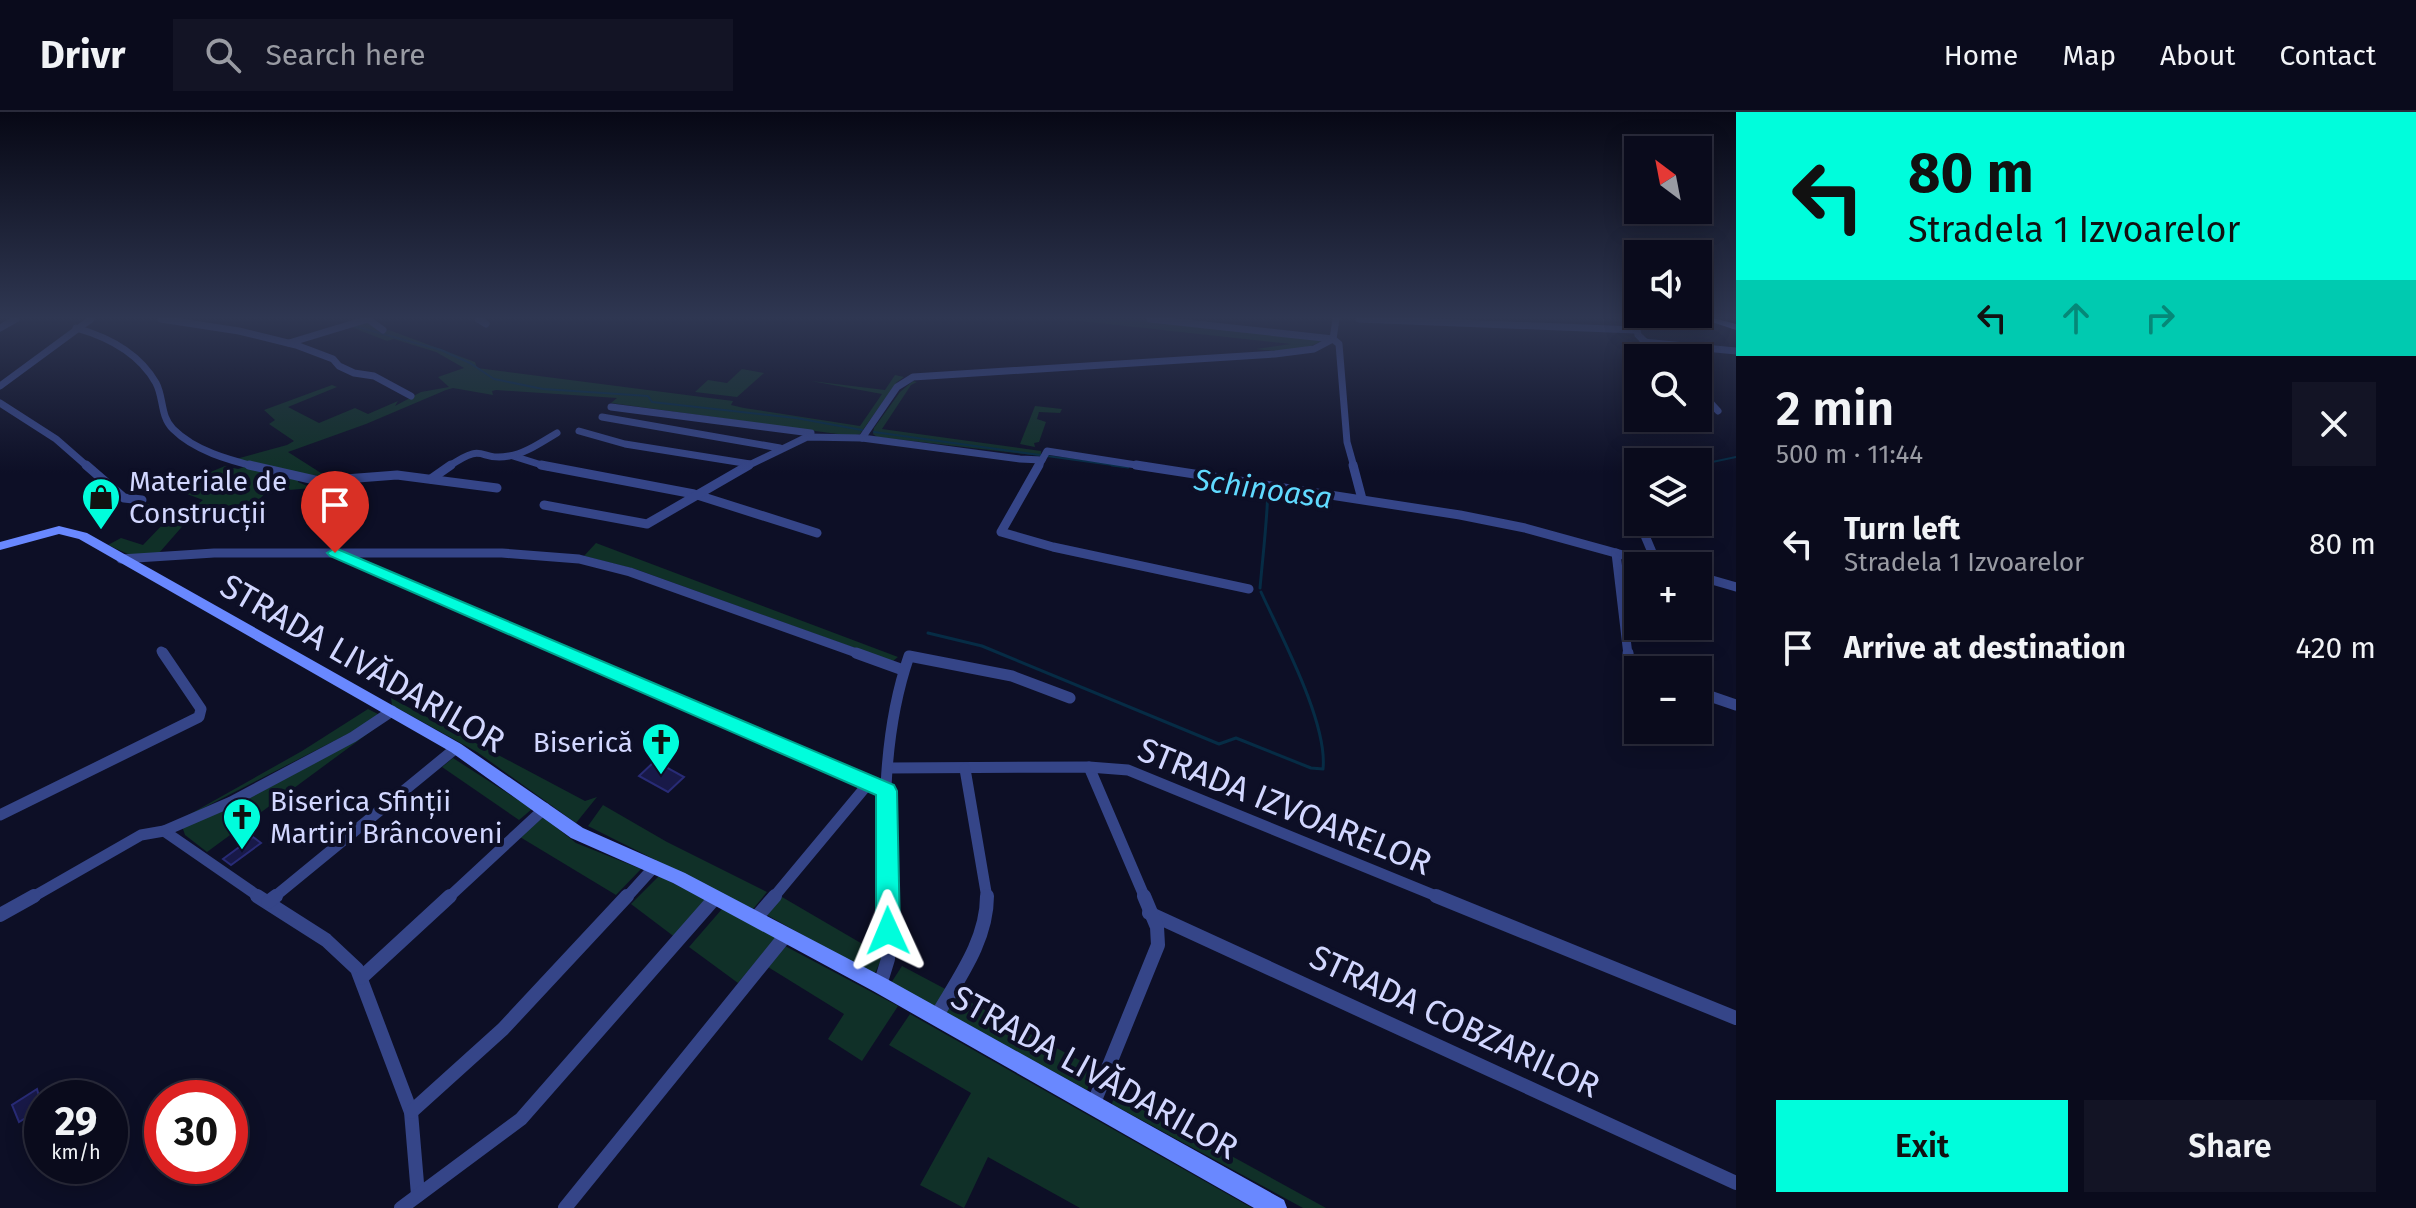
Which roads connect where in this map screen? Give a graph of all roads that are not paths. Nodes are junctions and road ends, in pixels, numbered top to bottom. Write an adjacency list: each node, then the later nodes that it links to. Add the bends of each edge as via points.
1 (21, 370): 6 (street)
2 (145, 370): 21 (street, via 157,384 163,414 173,429 205,450 319,481 382,475)
3 (354, 370): 7 (street)
4 (1056, 370): 16 (street, via 913,377 897,387)
5 (1341, 370): 24 (street, via 1347,442)
6 (0, 386)
7 (411, 396)
8 (0, 403): 25 (street, via 56,439 124,498)
9 (1712, 404): 11 (street)
10 (611, 407): 15 (street)
11 (1718, 411)
12 (602, 417): 17 (street)
13 (579, 431): 20 (street, via 625,444)
14 (557, 433): 18 (street)
15 (825, 437): 16 (street); 17 (street, via 807,437)
16 (862, 438): 19 (street)
17 (780, 448): 20 (street)
18 (513, 456): 21 (street, via 472,452); 23 (street, via 555,469)
19 (1044, 456): 24 (street); 35 (street, via 1001,532)
20 (750, 464): 23 (street)
21 (431, 479): 22 (street)
22 (497, 488)
23 (694, 494): 26 (street, via 647,524); 27 (street)
24 (1362, 499): 30 (street, via 1512,526)
25 (142, 500)
26 (544, 505)
27 (817, 533)
28 (0, 546): 32 (street, STRADA LIVĂDARILOR, via 59,530 83,536)
29 (335, 553): 32 (street); 38 (street, via 502,553 579,559 630,572); 47 (street)
30 (1616, 556): 31 (street); 37 (street)
31 (1624, 558)
32 (121, 559): 42 (street, STRADA LIVĂDARILOR)
33 (1712, 580): 34 (street)
34 (1736, 587)
35 (1249, 589)
36 (161, 651): 50 (street, via 202,712)
37 (1628, 656)
38 (903, 670): 40 (street, via 909,656 1018,677); 45 (street, via 889,736)
39 (1712, 697): 41 (street)
40 (1070, 698)
41 (1736, 705)
42 (392, 711): 43 (street, STRADA LIVĂDARILOR); 51 (street, via 231,802)
43 (456, 748): 49 (street, STRADA LIVĂDARILOR); 54 (street)
44 (1089, 767): 46 (street, STRADA IZVOARELOR); 55 (street); 62 (street, STRADA IZVOARELOR, via 1128,770 1157,781)
45 (889, 768): 46 (street, STRADA IZVOARELOR); 48 (street)
46 (965, 769): 61 (street, via 987,917)
47 (868, 784): 48 (street); 57 (street)
48 (886, 791): 60 (street, via 888,959)
49 (545, 808): 52 (street, STRADA LIVĂDARILOR, via 577,833); 59 (street)
50 (0, 815)
51 (164, 831): 54 (street); 56 (street, via 141,835)
52 (655, 866): 53 (street, STRADA LIVĂDARILOR); 64 (street, via 503,1029)
53 (715, 898): 57 (street, STRADA LIVĂDARILOR); 66 (street, via 521,1119)
54 (268, 902): 59 (street, via 326,940)
55 (1149, 913): 63 (street, via 1158,945); 65 (street, STRADA COBZARILOR)
56 (0, 915)
57 (755, 919): 58 (street, STRADA LIVĂDARILOR)
58 (786, 935): 60 (street, STRADA LIVĂDARILOR); 68 (street)
59 (361, 978): 64 (street)
60 (880, 985): 61 (street, STRADA LIVĂDARILOR)
61 (936, 1017): 63 (street, STRADA LIVĂDARILOR)
62 (1736, 1018)
63 (1093, 1105): 69 (street, STRADA LIVĂDARILOR)
64 (411, 1112): 66 (street)
65 (1736, 1183)
66 (418, 1195): 67 (street)
67 (401, 1208)
68 (565, 1208)
69 (1276, 1208)

